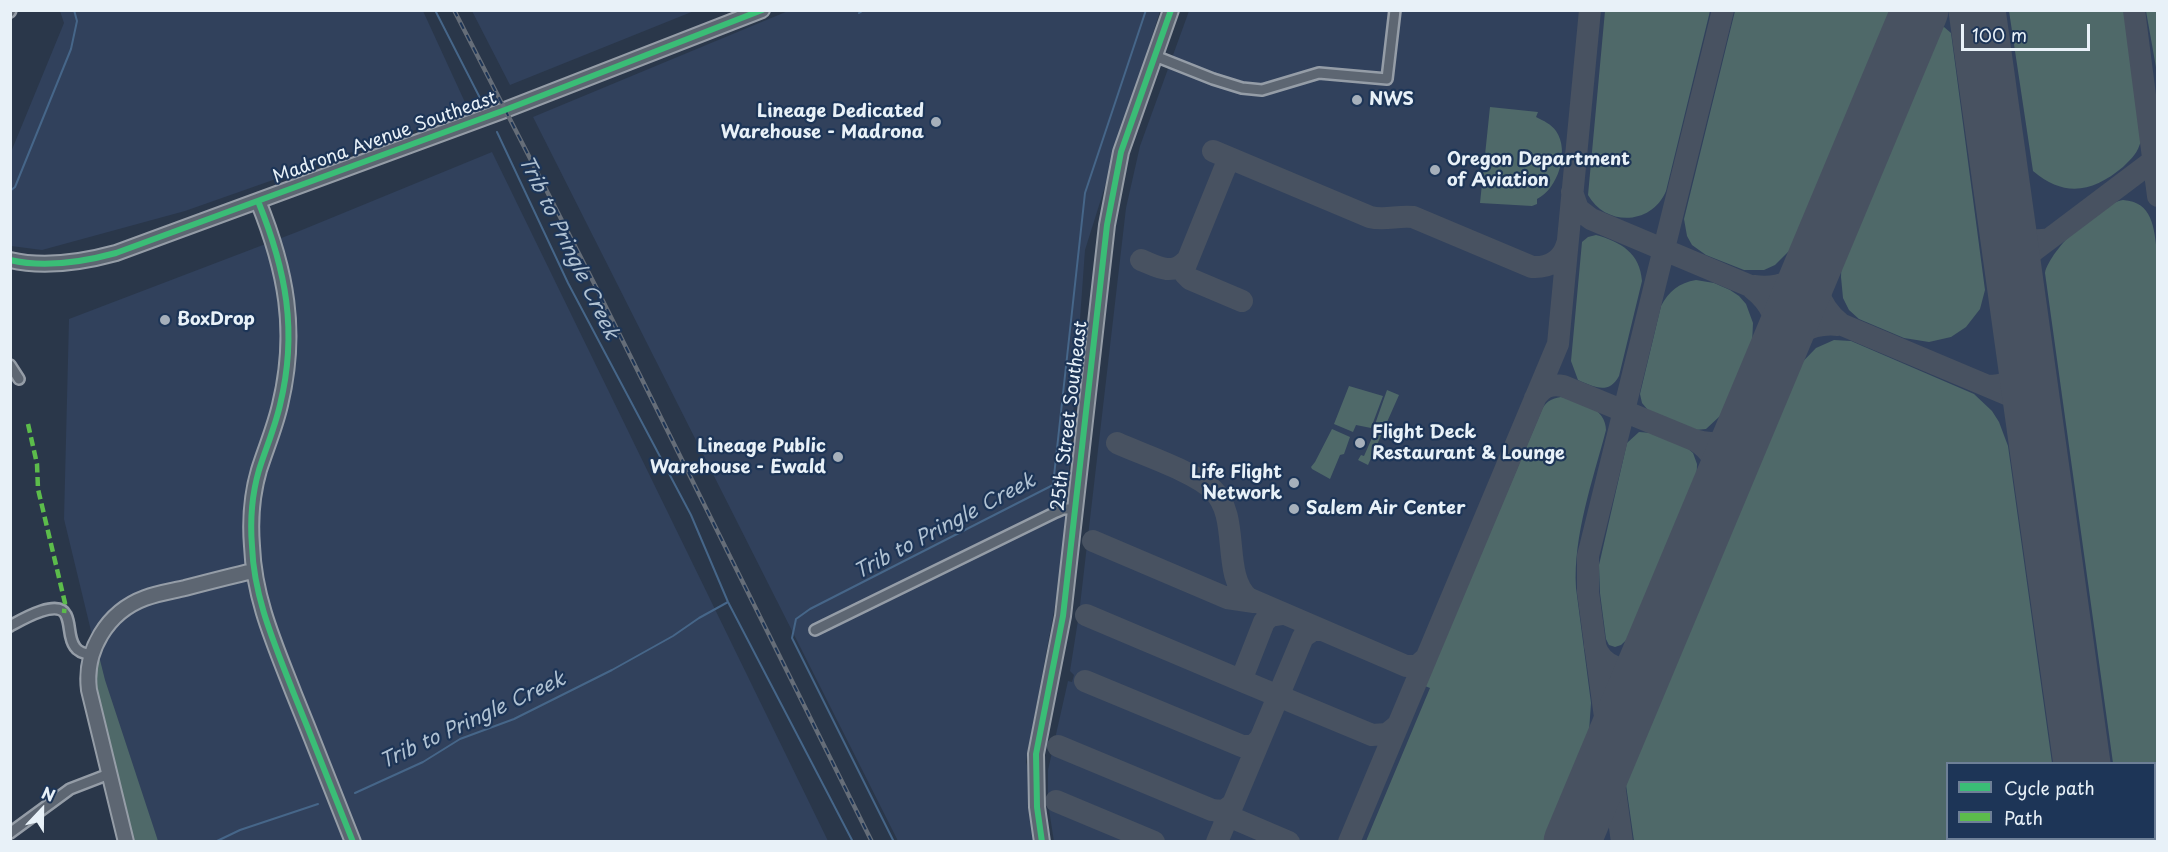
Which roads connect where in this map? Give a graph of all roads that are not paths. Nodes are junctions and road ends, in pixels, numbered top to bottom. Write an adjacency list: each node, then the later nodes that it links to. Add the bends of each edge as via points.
1 (762, 10): 4 (main road, Madrona Avenue Southeast)
2 (1171, 10): 5 (main road, 25th Street Southeast)
3 (1395, 10): 5 (street, via 1387,79 1319,73 1262,90 1213,79)
4 (741, 14): 6 (main road, Madrona Avenue Southeast, via 496,113)
5 (1155, 56): 10 (main road, 25th Street Southeast, via 1116,174)
6 (258, 201): 7 (main road, Madrona Avenue Southeast, via 99,258 53,263); 11 (main road, via 281,268 289,341 280,407 255,492 251,543)
7 (10, 260)
8 (10, 365): 9 (street)
9 (19, 379)
10 (1074, 509): 13 (street, via 1063,508); 17 (main road, 25th Street Southeast, via 1058,645 1036,754)
11 (254, 572): 14 (main road, via 134,602 105,627); 19 (main road, via 271,638)
12 (10, 627): 14 (street, via 51,609 64,613 73,646)
13 (815, 630)
14 (92, 655): 15 (main road, via 89,690)
15 (109, 774): 16 (street, via 70,789); 18 (main road)
16 (10, 833)
17 (1041, 837)
18 (126, 842)
19 (353, 842)

